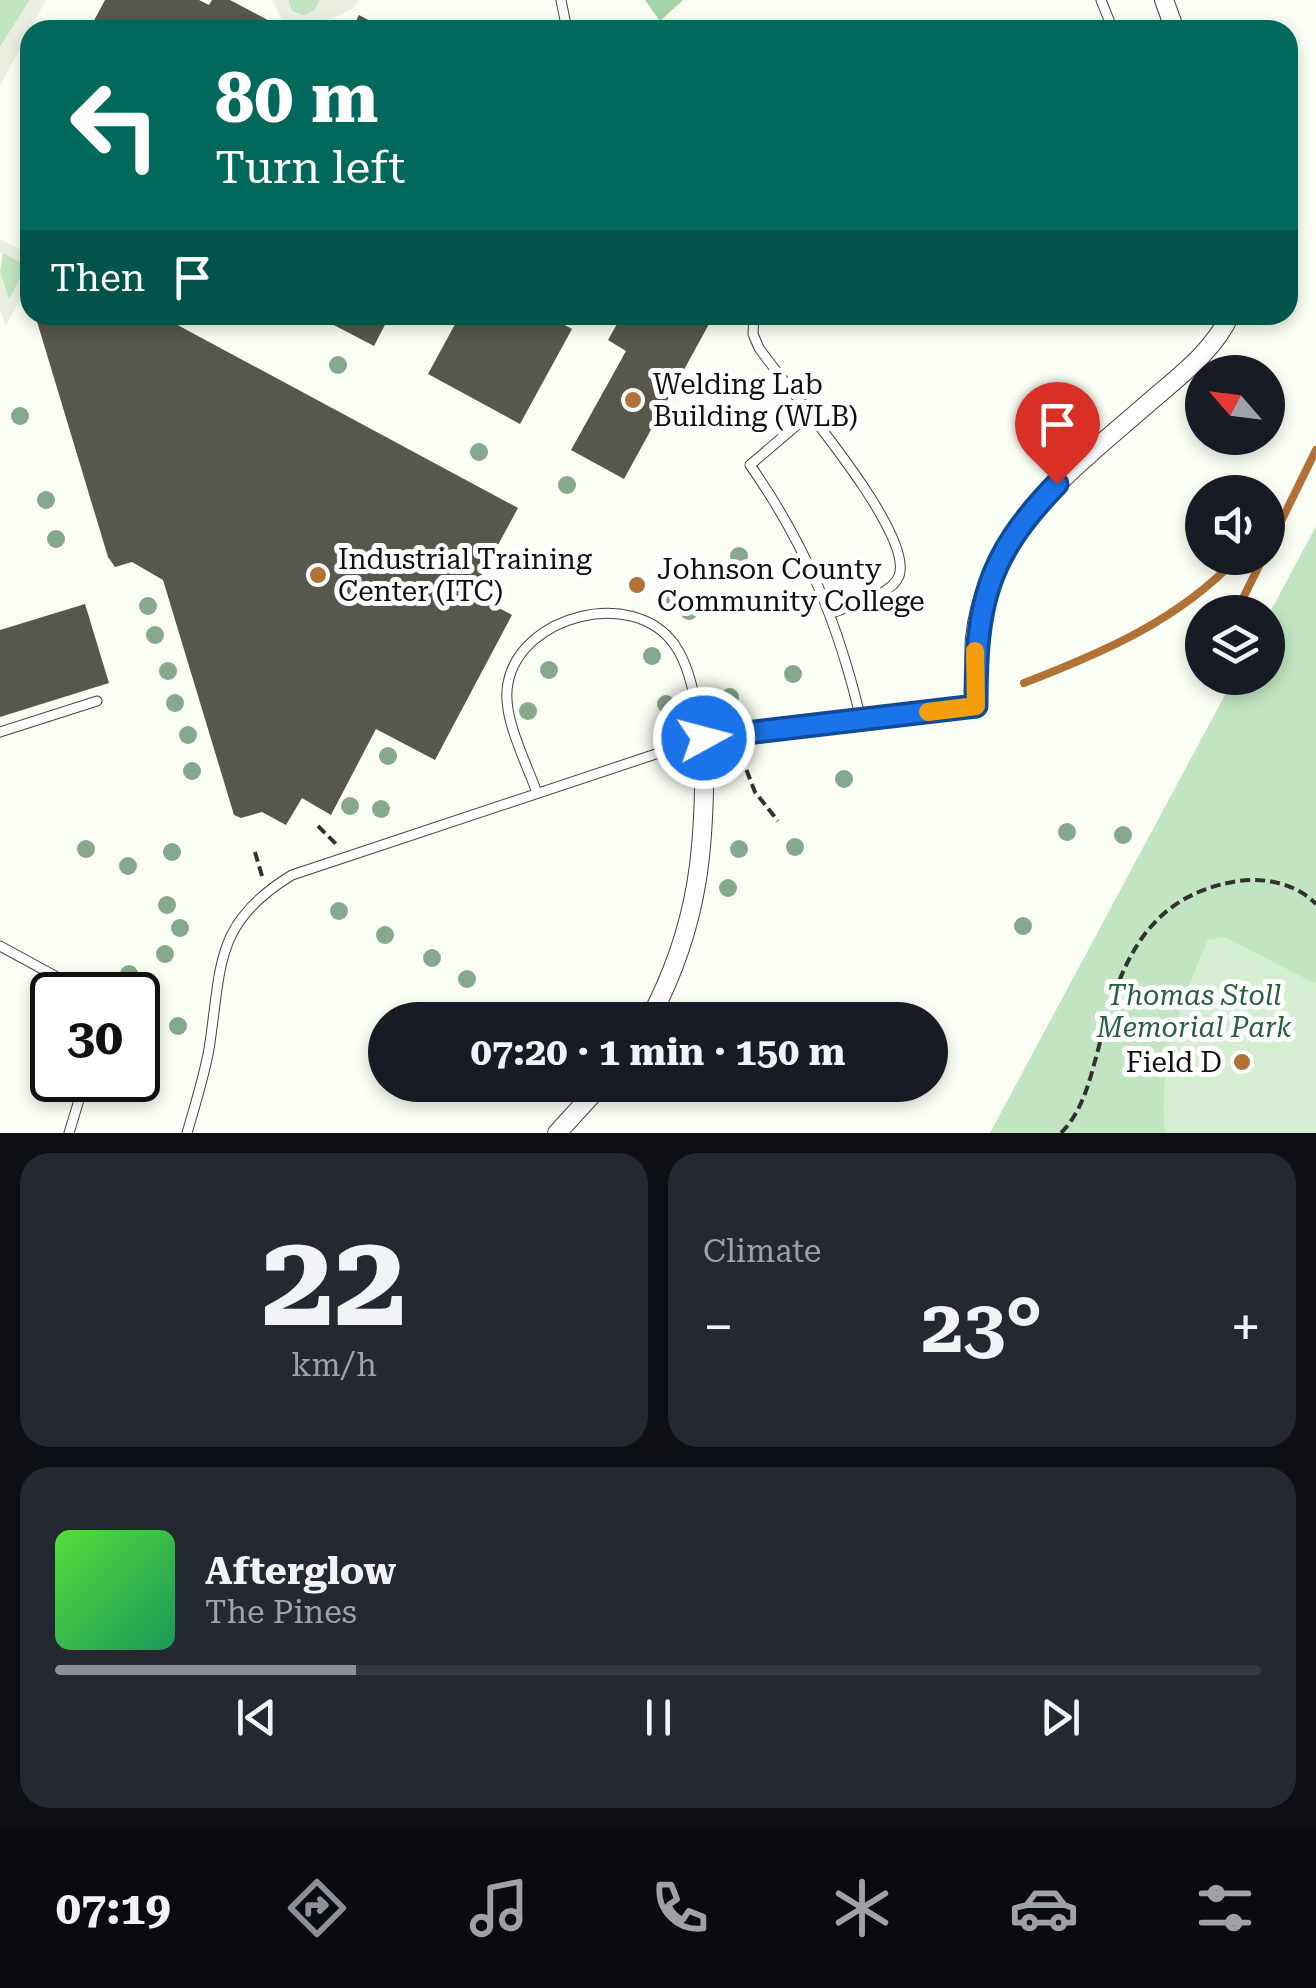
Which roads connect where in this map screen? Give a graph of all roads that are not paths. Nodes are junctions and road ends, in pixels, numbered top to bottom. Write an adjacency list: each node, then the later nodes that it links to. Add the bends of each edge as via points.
1 (753, 325): 3 (lane, via 759,348)
2 (1223, 325): 6 (street, via 1202,356 1057,484 1012,537 975,638 976,706)
3 (812, 413): 4 (lane, via 750,464 807,556); 4 (lane, via 859,480 900,565 885,590)
4 (832, 613): 6 (lane)
5 (97, 701): 7 (lane)
6 (861, 720): 8 (street)
7 (0, 732)
8 (704, 738): 9 (lane); 9 (lane, via 682,661 658,628 634,616 576,618 533,642 508,681 507,702); 12 (street, via 699,883 679,955)
9 (536, 793): 16 (lane, via 292,874 246,908 223,948)
10 (0, 946): 11 (lane)
11 (48, 972)
12 (657, 1002)
13 (78, 1102): 15 (lane)
14 (585, 1102): 17 (street)
15 (69, 1133)
16 (187, 1133)
17 (557, 1133)

